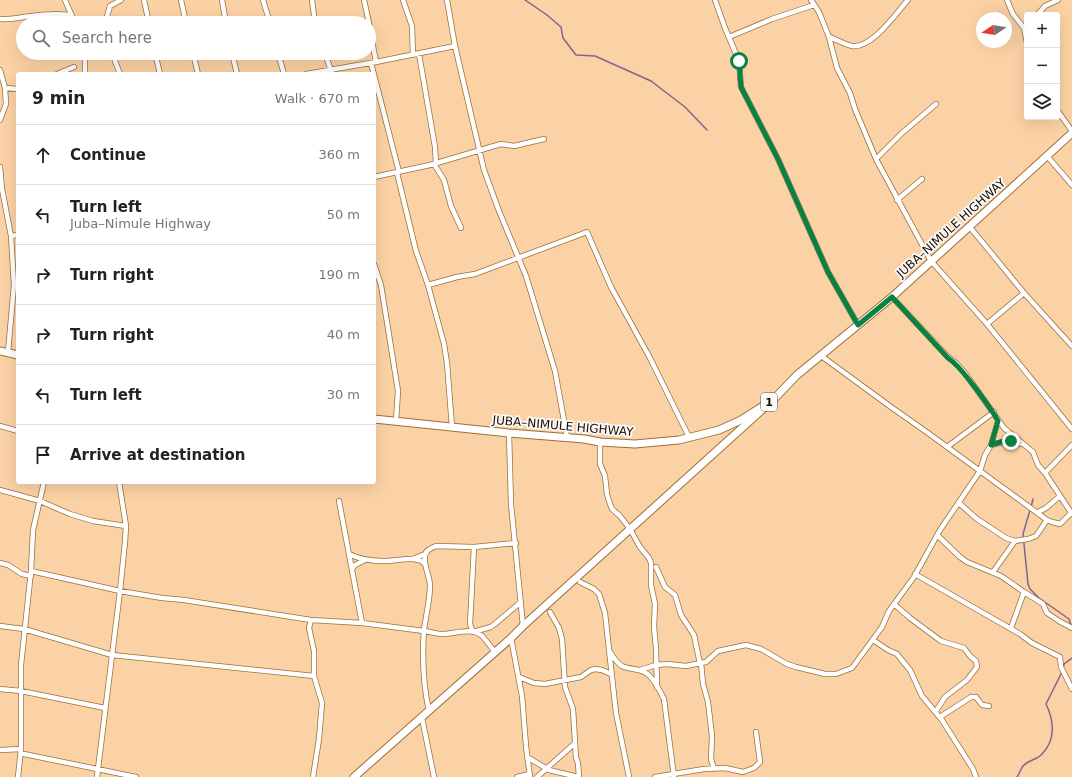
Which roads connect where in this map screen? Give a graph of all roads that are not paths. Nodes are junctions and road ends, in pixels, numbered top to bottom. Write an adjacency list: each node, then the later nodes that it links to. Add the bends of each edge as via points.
1 (65, 0): 17 (street)
2 (121, 0): 19 (street, via 110,6)
3 (144, 0): 20 (street)
4 (181, 0): 21 (street)
5 (222, 0): 22 (street)
6 (263, 0): 23 (street)
7 (312, 0): 24 (street)
8 (364, 0): 25 (street)
9 (403, 0): 33 (street, via 412,26)
10 (447, 0): 31 (street)
11 (715, 0): 29 (street)
12 (908, 0): 30 (street, via 879,33 862,45 852,46)
13 (1007, 0): 28 (street, via 1013,14)
14 (1058, 0): 16 (street, via 1045,6)
15 (812, 2): 29 (street); 30 (street)
16 (1040, 12)
17 (71, 14): 18 (street)
18 (32, 16)
19 (107, 16)
20 (147, 16)
21 (184, 16)
22 (225, 16)
23 (268, 16)
24 (314, 16)
25 (367, 16)
26 (0, 19): 27 (street)
27 (16, 19)
28 (1024, 24)
29 (729, 37): 83 (street, via 739,61 741,87 778,159 828,272)
30 (829, 37): 64 (street, via 837,68 850,93 854,109)
31 (455, 46): 32 (street); 62 (street)
32 (419, 54): 33 (street); 65 (street, via 435,147)
33 (413, 55): 41 (street)
34 (85, 60): 46 (street)
35 (115, 60): 47 (street)
36 (157, 60): 48 (street)
37 (195, 60): 49 (street)
38 (234, 60): 50 (street)
39 (280, 60): 51 (street)
40 (327, 60): 52 (street)
41 (376, 62): 42 (street)
42 (371, 63): 52 (street); 53 (street)
43 (74, 66): 45 (street)
44 (0, 70): 55 (street)
45 (61, 72)
46 (85, 72)
47 (119, 72)
48 (160, 72)
49 (198, 72)
50 (237, 72)
51 (283, 72)
52 (331, 72)
53 (373, 72)
54 (376, 83): 67 (street)
55 (5, 88): 56 (street); 59 (street, via 6,104)
56 (16, 89)
57 (936, 104): 64 (street)
58 (1060, 114): 60 (street)
59 (0, 120)
60 (1072, 132): 63 (main road, JUBA–NIMULE HIGHWAY / 1)
61 (544, 139): 62 (street, via 514,146 501,144)
62 (479, 150): 65 (street); 76 (street, via 498,211)
63 (1047, 156): 70 (street); 72 (main road, JUBA–NIMULE HIGHWAY / 1)
64 (876, 159): 71 (street)
65 (435, 163): 67 (street); 73 (street, via 444,180 451,206)
66 (0, 167): 75 (street)
67 (398, 172): 68 (street); 79 (street, via 416,251)
68 (376, 177)
69 (922, 179): 71 (street)
70 (1072, 185)
71 (897, 200): 77 (street)
72 (969, 226): 77 (main road, JUBA–NIMULE HIGHWAY / 1); 80 (street)
73 (461, 228)
74 (16, 235): 75 (street)
75 (11, 236): 85 (street, via 14,286)
76 (518, 257): 79 (street, via 475,274); 98 (street, via 587,232 611,287); 99 (street, via 555,371)
77 (931, 261): 81 (main road, JUBA–NIMULE HIGHWAY / 1); 82 (street)
78 (376, 270): 91 (street, via 381,285 398,391)
79 (428, 286): 94 (street, via 444,344)
80 (1024, 293): 82 (street); 84 (street)
81 (892, 297): 83 (main road, JUBA–NIMULE HIGHWAY / 1); 89 (street, via 965,373)
82 (987, 324): 95 (street)
83 (858, 325): 88 (main road, JUBA–NIMULE HIGHWAY / 1, via 797,375)
84 (1072, 346)
85 (4, 351): 86 (main road)
86 (16, 354)
87 (820, 355): 104 (street)
88 (774, 399): 98 (main road, JUBA–NIMULE HIGHWAY / 1, via 741,420 719,430); 118 (main road)
89 (994, 412): 92 (street); 104 (street)
90 (376, 419): 91 (main road, JUBA–NIMULE HIGHWAY / 1)
91 (396, 421): 94 (main road, JUBA–NIMULE HIGHWAY / 1)
92 (998, 421): 101 (street); 102 (street)
93 (0, 426): 96 (street)
94 (452, 427): 97 (main road, JUBA–NIMULE HIGHWAY / 1)
95 (1072, 429)
96 (16, 430)
97 (509, 433): 99 (main road, JUBA–NIMULE HIGHWAY / 1); 121 (street, via 511,504)
98 (689, 437): 100 (main road, JUBA–NIMULE HIGHWAY / 1, via 635,444)
99 (567, 438): 100 (main road, JUBA–NIMULE HIGHWAY / 1)
100 (600, 442): 118 (street, via 600,464 605,476 606,494 612,509)
101 (1024, 444): 102 (street, via 1007,441); 106 (street, via 1033,452 1038,465)
102 (991, 445): 105 (street)
103 (1072, 445): 106 (street)
104 (947, 447): 105 (street)
105 (980, 471): 113 (street); 114 (street)
106 (1045, 473): 110 (street)
107 (44, 484): 111 (street)
108 (119, 484): 117 (street)
109 (0, 490): 111 (street)
110 (1060, 496): 114 (street); 115 (street)
111 (40, 501): 117 (street, via 70,514); 132 (street, via 33,530)
112 (339, 501): 124 (street)
113 (959, 503): 119 (street); 120 (street, via 976,519)
114 (1038, 512): 116 (street)
115 (1072, 514): 116 (street, via 1060,524)
116 (1047, 520): 120 (street, via 1036,536 1028,540)
117 (126, 526): 135 (street)
118 (630, 529): 143 (main road); 155 (street, via 651,563)
119 (937, 535): 131 (street, via 967,562); 133 (street)
120 (1015, 541): 131 (street)
121 (516, 543): 122 (street); 137 (street)
122 (474, 547): 123 (street, via 436,546); 148 (street, via 470,624)
123 (427, 551): 126 (street); 128 (street)
124 (349, 554): 125 (street); 130 (street)
125 (366, 560): 126 (street); 130 (street, via 359,562)
126 (411, 560): 128 (street, via 419,560)
127 (0, 563): 132 (street, via 22,574)
128 (425, 564): 147 (street, via 430,585)
129 (656, 567): 154 (street, via 665,587 676,595 681,615 694,635)
130 (352, 569): 141 (street)
131 (992, 572): 136 (street)
132 (31, 574): 135 (street); 146 (street)
133 (915, 574): 138 (street); 144 (street)
134 (580, 582): 152 (street, via 599,594 605,613)
135 (120, 591): 140 (street); 153 (street)
136 (1024, 592): 144 (street); 145 (street, via 1043,604 1048,613 1059,622)
137 (521, 602): 143 (street); 148 (street, via 496,624)
138 (894, 604): 150 (street); 168 (street, via 941,641 964,648 976,661 977,667 967,680 945,697)
139 (550, 612): 160 (street, via 562,639)
140 (311, 620): 141 (street); 158 (street, via 309,628 314,651)
141 (362, 623): 147 (street)
142 (0, 626): 146 (street)
143 (523, 626): 149 (main road)
144 (1011, 628): 163 (street, via 1032,643 1060,657)
145 (1072, 628)
146 (24, 629): 153 (street); 164 (street)
147 (424, 631): 148 (street, via 445,634); 167 (street, via 424,680)
148 (473, 632): 151 (street, via 481,635)
149 (511, 638): 151 (main road); 159 (street)
150 (873, 640): 154 (street, via 852,668 830,674 787,664 761,649 746,645 718,651); 168 (street, via 900,657 910,670 922,696)
151 (495, 652): 167 (main road)
152 (610, 652): 156 (street, via 622,666); 157 (street)
153 (112, 655): 158 (street); 166 (street)
154 (701, 664): 155 (street); 178 (street, via 708,702 712,736 711,759)
155 (656, 665): 156 (street); 161 (street)
156 (640, 670): 161 (street, via 651,677)
157 (611, 674): 160 (street, via 595,669 580,677); 191 (street)
158 (314, 676): 185 (street, via 322,704)
159 (518, 677): 160 (street, via 545,684); 176 (street)
160 (565, 680): 172 (street, via 575,727)
161 (656, 687): 181 (street, via 664,699)
162 (0, 688): 164 (street)
163 (1072, 689)
164 (21, 691): 166 (street); 173 (street)
165 (989, 706): 169 (street, via 982,705 976,698 971,697)
166 (105, 708): 179 (street)
167 (429, 711): 170 (main road)
168 (936, 711): 169 (street)
169 (940, 717): 193 (street)
170 (422, 718): 186 (main road); 187 (street)
171 (756, 732): 178 (street, via 760,759 758,765 743,772 725,768)
172 (574, 744): 177 (street); 190 (street, via 579,766)
173 (21, 749): 174 (street); 182 (street)
174 (0, 750)
175 (24, 754): 179 (street)
176 (527, 757): 177 (street); 180 (street)
177 (546, 769): 189 (street); 190 (street)
178 (714, 769): 181 (street)
179 (97, 770): 183 (street); 184 (street)
180 (530, 775): 188 (street)
181 (674, 775): 192 (street)
182 (18, 777)
183 (96, 777)
184 (136, 777)
185 (312, 777)
186 (354, 777)
187 (434, 777)
188 (517, 777)
189 (537, 777)
190 (578, 777)
191 (629, 777)
192 (655, 777)
193 (976, 777)

